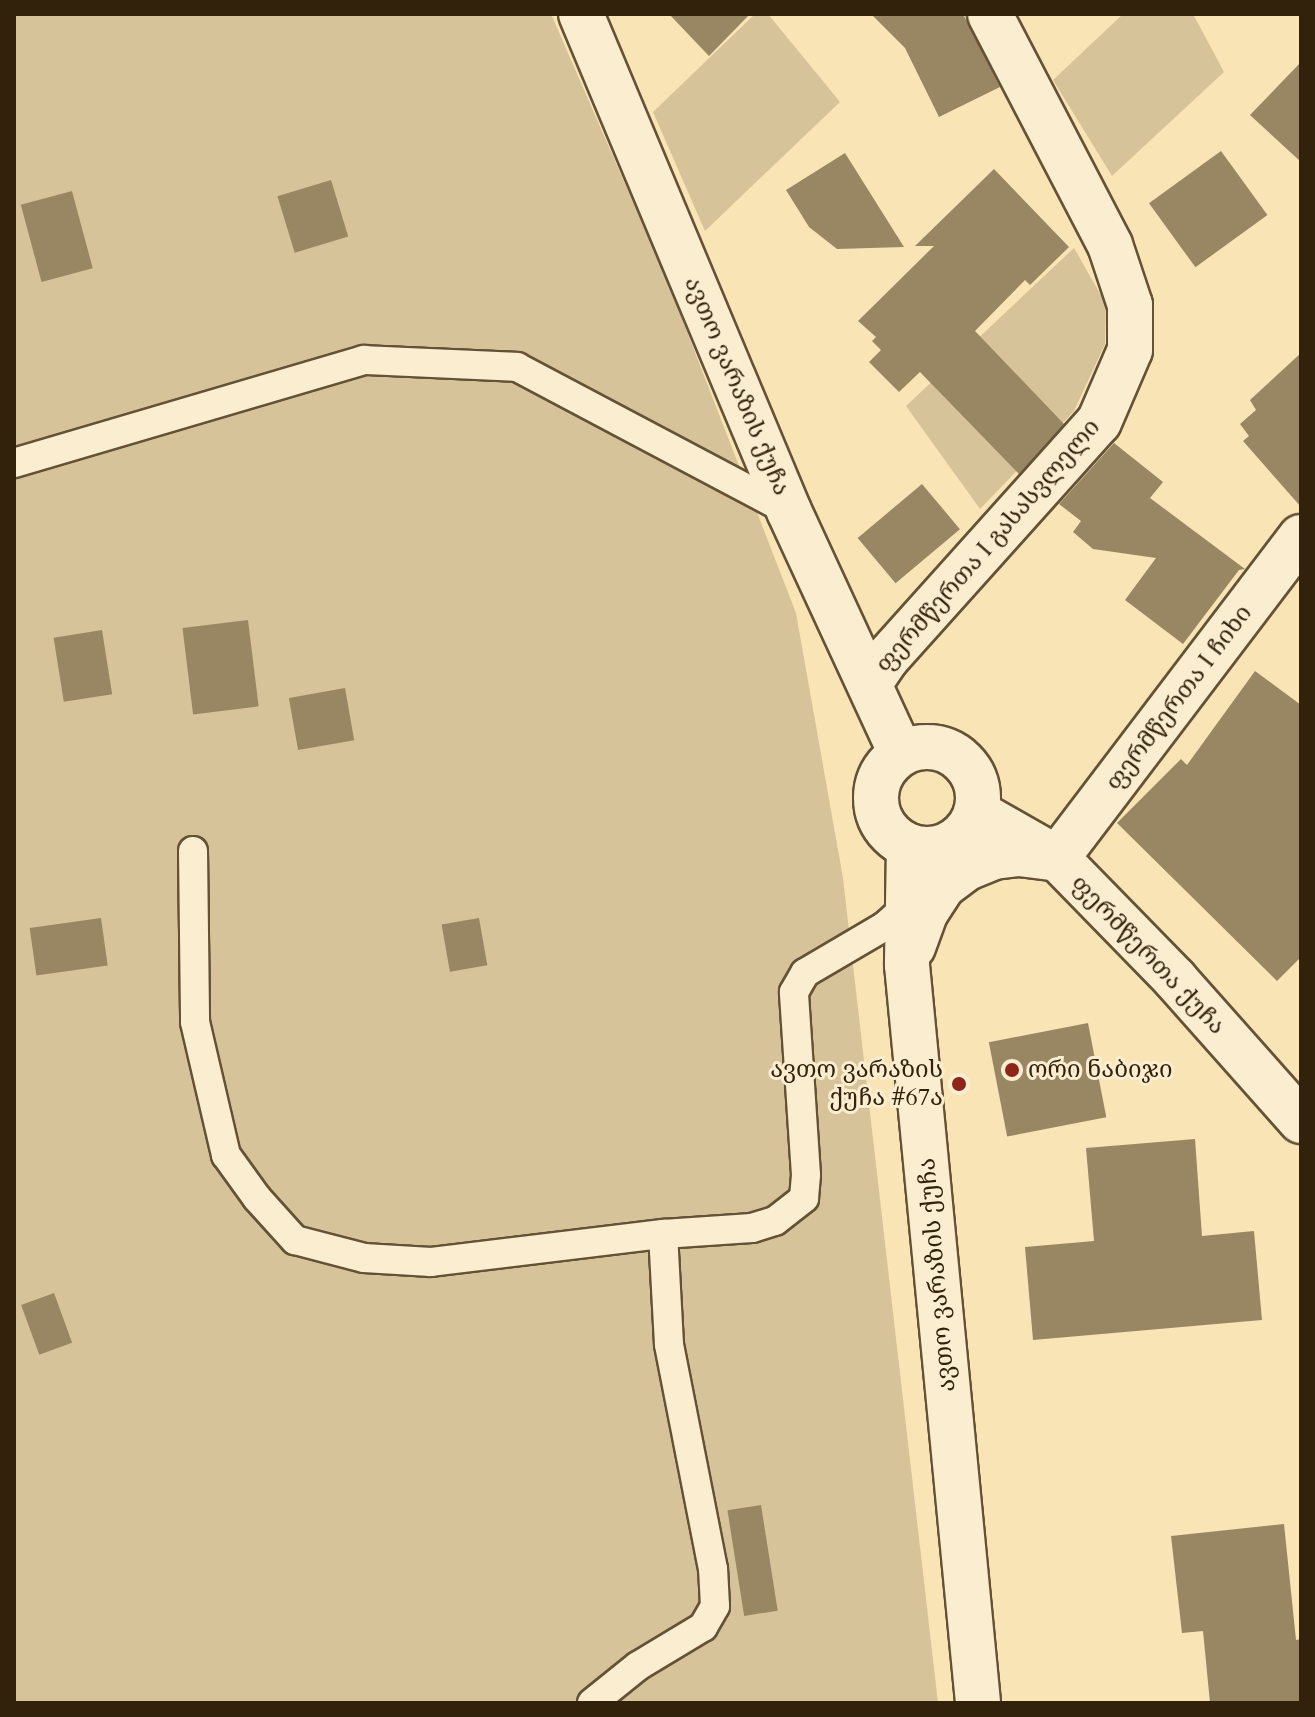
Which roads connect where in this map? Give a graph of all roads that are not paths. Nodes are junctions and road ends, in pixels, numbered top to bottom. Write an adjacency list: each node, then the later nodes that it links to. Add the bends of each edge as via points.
1 (581, 14): 4 (street, ავთო ვარაზის ქუჩა)
2 (990, 14): 6 (street, ფერმწერთა I გასასვლელი, via 1110,245 1130,305 1130,350 1099,422)
3 (14, 463): 4 (lane, via 364,360 517,367)
4 (789, 511): 6 (street, ავთო ვარაზის ქუჩა)
5 (1301, 537): 11 (street, ფერმწერთა I ჩიხი)
6 (870, 683): 7 (street, ავთო ვარაზის ქუჩა)
7 (901, 753): 8 (street, via 936,748 964,762 974,777); 9 (street, via 882,773 876,807 894,837)
8 (976, 812): 9 (street, via 969,828 944,846); 11 (street, ფერმწერთა ქუჩა)
9 (909, 846): 12 (street, ავთო ვარაზის ქუჩა)
10 (193, 851): 15 (lane, via 195,1022 226,1155 295,1240 364,1258 431,1262)
11 (1057, 858): 13 (street, via 1019,854 967,868 943,886 926,912); 14 (street, ფერმწერთა ქუჩა, via 1175,979)
12 (907, 906): 13 (street, ავთო ვარაზის ქუჩა); 15 (lane, via 885,926 805,973 794,992 804,1198 775,1221 752,1228)
13 (907, 965): 17 (street, ავთო ვარაზის ქუჩა)
14 (1301, 1121)
15 (663, 1234): 16 (lane, via 669,1344 713,1569 715,1606 703,1627 638,1666)
16 (592, 1703)
17 (978, 1703)

